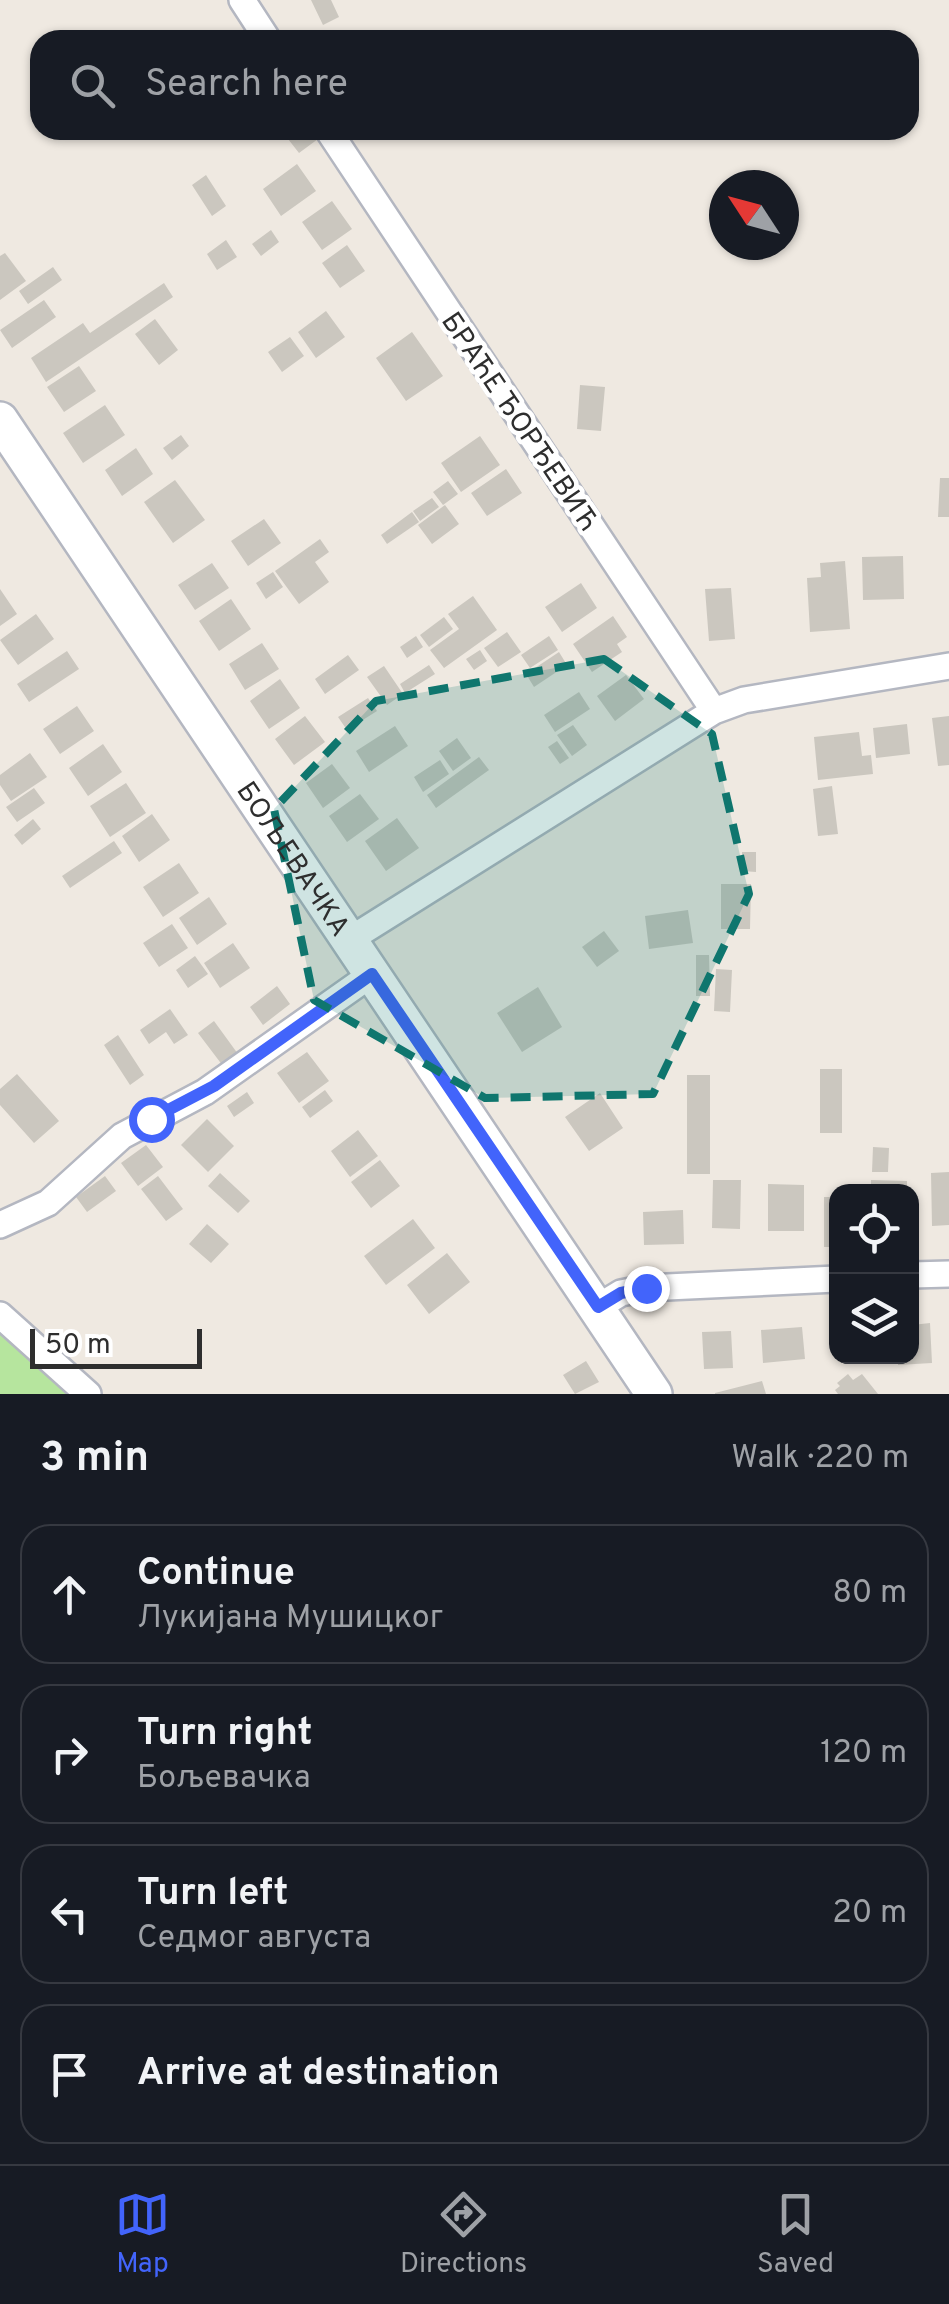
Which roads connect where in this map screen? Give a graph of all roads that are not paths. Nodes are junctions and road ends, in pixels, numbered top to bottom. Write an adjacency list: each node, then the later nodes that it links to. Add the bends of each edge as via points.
1 (242, 0): 2 (street)
2 (262, 30)
3 (335, 140): 6 (street, БРАЋЕ ЂОРЂЕВИЋ)
4 (0, 420): 7 (main road, БОЉЕВАЧКА)
5 (949, 666): 6 (street, via 744,700)
6 (714, 712): 7 (street)
7 (349, 940): 8 (main road, БОЉЕВАЧКА)
8 (372, 974): 9 (street, via 205,1092 122,1136 48,1203); 13 (main road, БОЉЕВАЧКА)
9 (6, 1214)
10 (949, 1274): 11 (street)
11 (919, 1276)
12 (829, 1279): 13 (street, via 646,1288)
13 (598, 1307): 16 (main road, БОЉЕВАЧКА)
14 (0, 1315): 15 (street)
15 (88, 1394)
16 (654, 1394)

